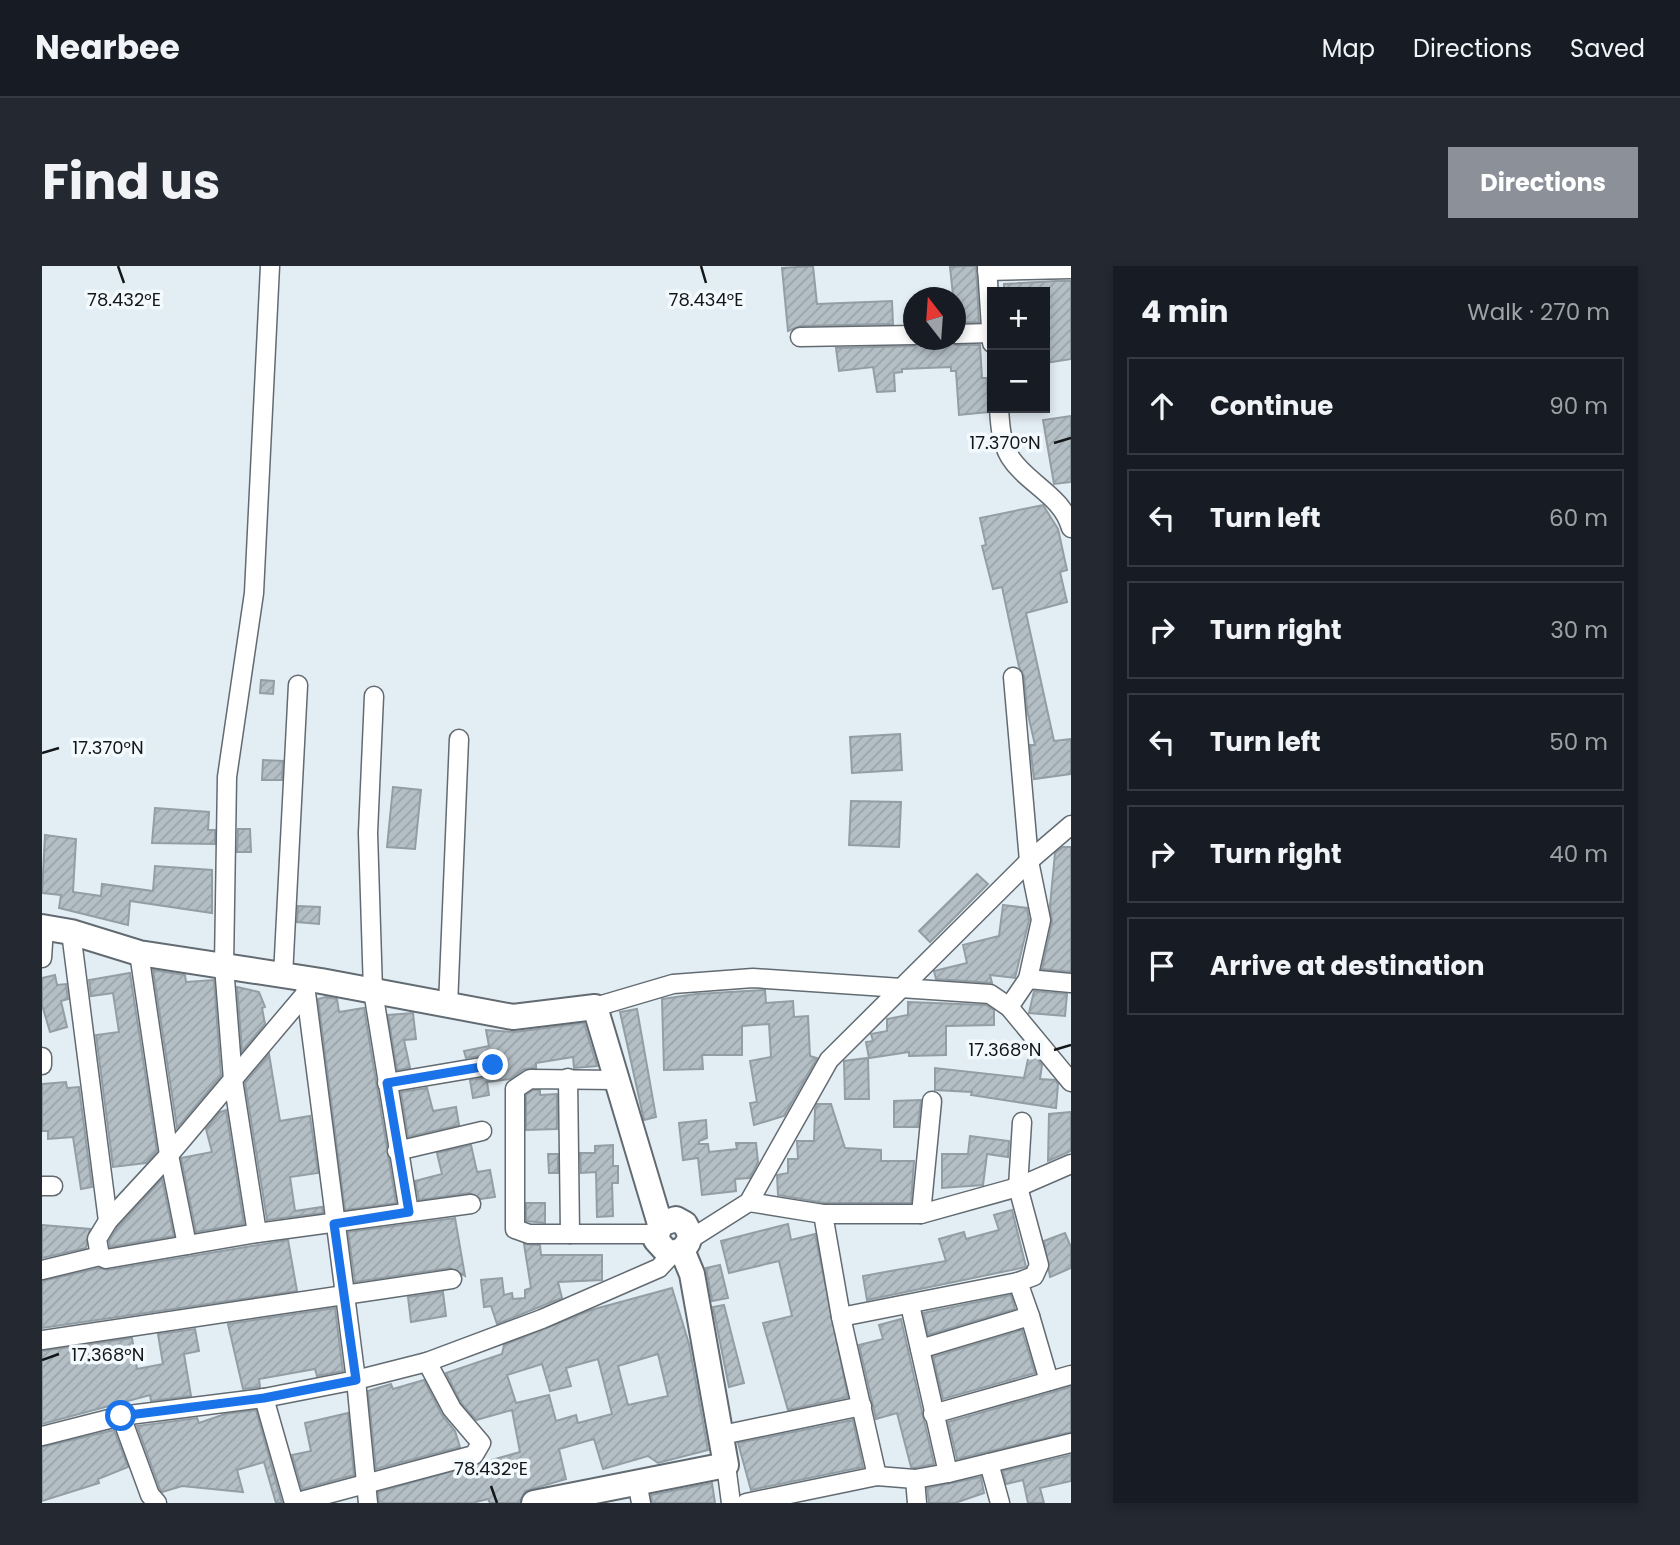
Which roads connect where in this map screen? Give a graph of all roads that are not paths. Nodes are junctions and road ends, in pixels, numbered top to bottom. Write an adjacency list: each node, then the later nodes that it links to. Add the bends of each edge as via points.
1 (270, 266): 22 (street, via 254,593 228,777)
2 (1051, 268): 3 (street); 4 (street)
3 (987, 269): 5 (street)
4 (1071, 269)
5 (988, 287)
6 (903, 335): 8 (street)
7 (966, 335): 9 (street)
8 (800, 337)
9 (987, 337)
10 (1000, 413): 11 (street, via 1002,438 1011,458 1061,506)
11 (1070, 521)
12 (1013, 677): 17 (street)
13 (298, 685): 24 (street)
14 (374, 696): 27 (street, via 368,833)
15 (459, 739): 28 (street)
16 (1071, 825): 17 (street)
17 (1029, 861): 23 (street, via 1041,920); 26 (street)
18 (43, 927): 19 (street); 21 (street)
19 (71, 932): 20 (street); 51 (street)
20 (139, 953): 22 (street); 43 (street)
21 (42, 958)
22 (224, 966): 24 (street); 35 (street)
23 (1028, 979): 25 (street); 30 (street)
24 (298, 983): 27 (street); 35 (street); 52 (street)
25 (1071, 983)
26 (902, 986): 29 (street, via 740,979 673,984); 30 (street, via 990,994); 46 (street, via 829,1060)
27 (373, 991): 28 (street); 37 (street)
28 (448, 1006): 29 (street, via 513,1017)
29 (595, 1007): 36 (street)
30 (1009, 1007): 38 (street)
31 (42, 1057): 32 (street)
32 (42, 1065)
33 (493, 1065): 37 (street)
34 (568, 1077): 36 (street); 55 (street); 55 (street, via 530,1079 515,1089 515,1229 529,1234)
35 (233, 1080): 43 (street); 54 (street)
36 (615, 1080): 53 (street)
37 (387, 1083): 42 (street)
38 (1071, 1083)
39 (932, 1101): 50 (street)
40 (1021, 1122): 45 (street)
41 (482, 1131): 42 (street)
42 (397, 1151): 48 (street)
43 (169, 1155): 51 (street); 56 (street)
44 (1071, 1164): 45 (street)
45 (1018, 1187): 50 (street); 61 (street, via 1039,1265 1034,1276)
46 (749, 1202): 49 (street); 57 (street)
47 (471, 1204): 48 (street)
48 (409, 1212): 52 (street)
49 (823, 1214): 50 (street); 65 (street)
50 (921, 1214)
51 (108, 1221): 58 (street, via 97,1239)
52 (334, 1224): 54 (street); 62 (street)
53 (658, 1229): 55 (street); 57 (street, via 670,1219 681,1221 688,1229)
54 (257, 1233): 56 (street)
55 (570, 1234)
56 (187, 1245): 58 (street, via 106,1259)
57 (681, 1247): 68 (street, via 659,1268); 76 (street, via 692,1274)
58 (100, 1256): 59 (street)
59 (42, 1270)
60 (452, 1279): 62 (street)
61 (1018, 1282): 63 (street); 64 (street)
62 (344, 1295): 66 (street); 70 (street)
63 (910, 1305): 65 (street); 67 (street)
64 (1030, 1316): 67 (street); 71 (street)
65 (841, 1317): 73 (street)
66 (42, 1340)
67 (920, 1349): 74 (street)
68 (427, 1362): 70 (street); 85 (street, via 452,1409 481,1443 474,1455)
69 (1071, 1374): 71 (street)
70 (356, 1380): 72 (street); 85 (street)
71 (1049, 1381): 74 (street)
72 (264, 1398): 75 (street); 85 (street, via 293,1503)
73 (862, 1406): 76 (street); 82 (street)
74 (933, 1414): 81 (street)
75 (121, 1416): 77 (street); 87 (street)
76 (722, 1435): 80 (street)
77 (42, 1436)
78 (1071, 1443): 79 (street)
79 (989, 1463): 81 (street); 92 (street)
80 (726, 1465): 84 (street); 89 (street)
81 (948, 1473): 83 (street)
82 (877, 1476): 83 (street); 86 (street)
83 (915, 1479): 91 (street)
84 (639, 1492): 88 (street)
85 (367, 1495)
86 (799, 1498): 90 (street)
87 (157, 1503)
88 (534, 1503)
89 (731, 1503)
90 (746, 1503)
91 (917, 1503)
92 (1000, 1503)

